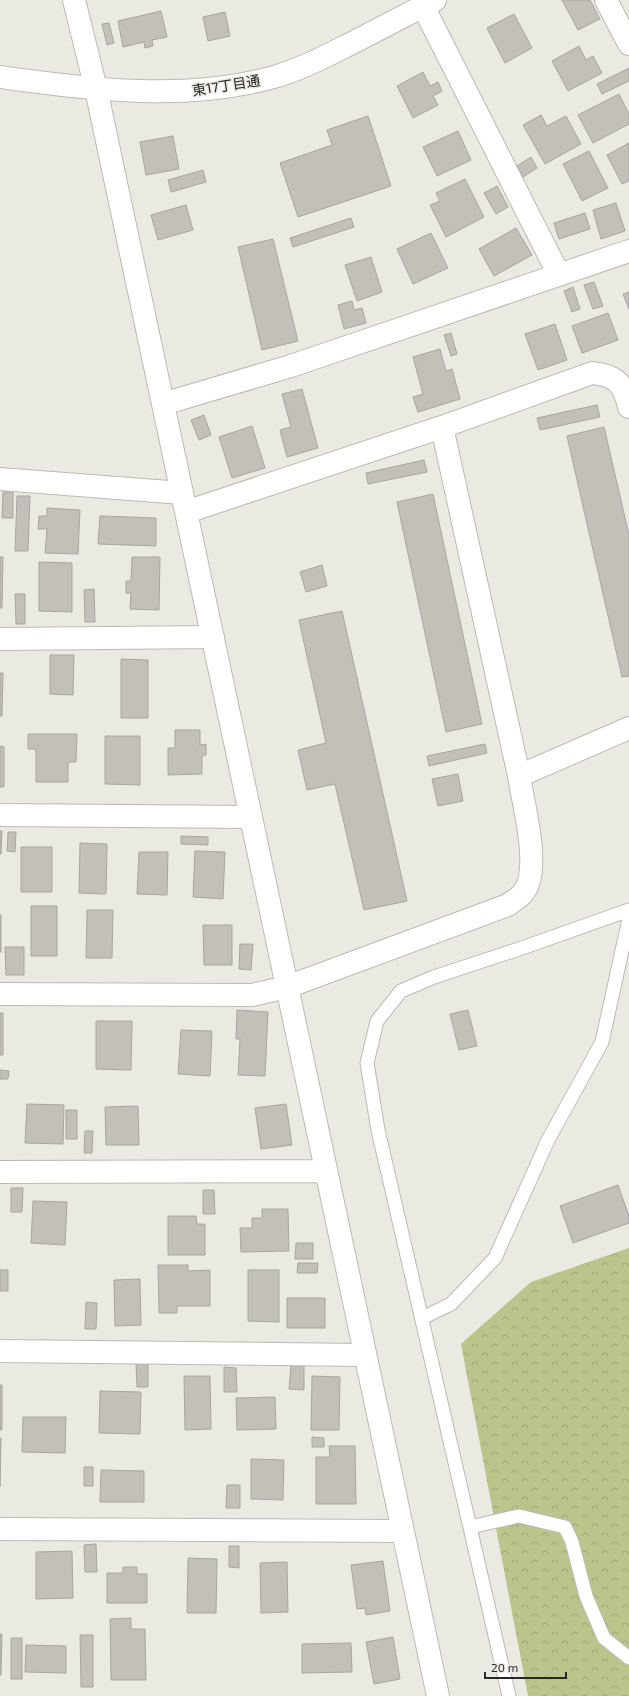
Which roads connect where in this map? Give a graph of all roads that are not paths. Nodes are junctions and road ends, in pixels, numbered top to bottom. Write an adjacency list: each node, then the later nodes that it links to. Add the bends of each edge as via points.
1 (74, 0): 6 (street)
2 (606, 0): 4 (street)
3 (429, 3): 6 (street, 東17丁目通, via 322,58 274,77 201,90 150,92); 8 (street)
4 (629, 44)
5 (0, 77): 6 (street, 東17丁目通)
6 (96, 89): 9 (street)
7 (629, 251): 8 (street)
8 (559, 275): 9 (street, via 291,366)
9 (163, 404): 13 (street)
10 (629, 407): 11 (street, via 621,384 607,374 592,373)
11 (442, 427): 13 (street); 17 (street)
12 (0, 479): 13 (street)
13 (184, 502): 14 (street)
14 (212, 637): 15 (street); 19 (street)
15 (0, 639)
16 (629, 728): 17 (street)
17 (518, 776): 22 (street, via 533,856 528,883 523,893 508,905)
18 (0, 815): 19 (street)
19 (251, 817): 22 (street)
20 (629, 910): 26 (lane, via 434,977 401,991 377,1021 367,1063 378,1130)
21 (629, 919): 26 (lane, via 602,1042 548,1140 495,1258 451,1304)
22 (287, 987): 23 (street, via 252,995); 24 (street)
23 (0, 994)
24 (325, 1171): 25 (street); 28 (street)
25 (0, 1172)
26 (422, 1318): 29 (lane)
27 (0, 1351): 28 (street)
28 (364, 1354): 31 (street)
29 (470, 1527): 32 (lane, via 519,1516 565,1527 572,1542 586,1596 604,1638); 34 (lane)
30 (0, 1528): 31 (street)
31 (403, 1531): 33 (street)
32 (629, 1658)
33 (438, 1696)
34 (509, 1696)

